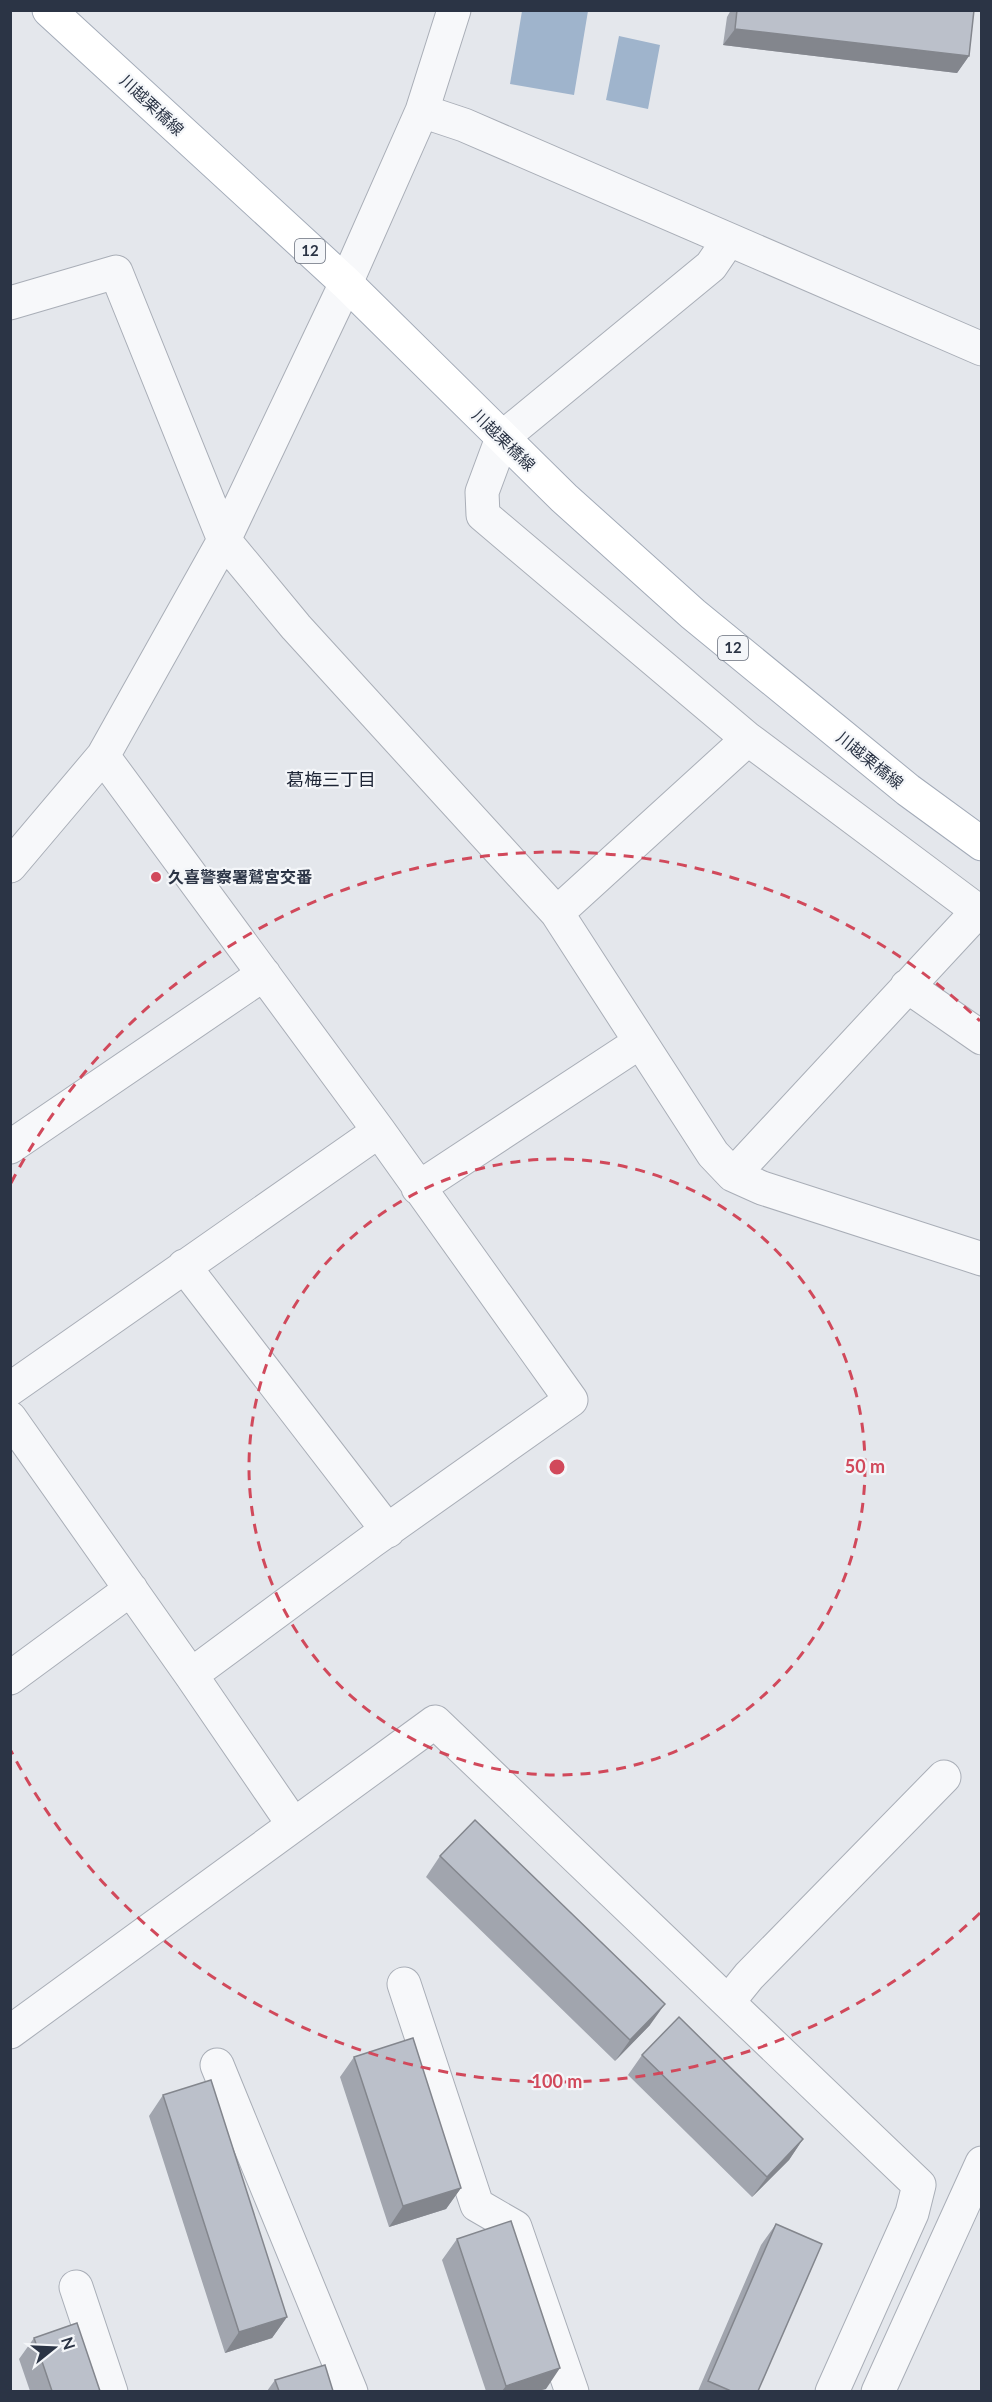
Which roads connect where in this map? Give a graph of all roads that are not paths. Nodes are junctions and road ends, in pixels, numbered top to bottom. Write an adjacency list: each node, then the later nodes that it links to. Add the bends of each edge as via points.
1 (49, 10): 5 (main road, 川越栗橋線 / 12)
2 (454, 10): 3 (street)
3 (422, 111): 4 (street, via 464,125); 5 (street)
4 (728, 241): 7 (street); 8 (street, via 711,266)
5 (346, 283): 8 (main road, 川越栗橋線 / 12); 9 (street)
6 (10, 303): 9 (street, via 116,272)
7 (981, 349)
8 (502, 438): 10 (street, via 482,492 483,515); 12 (main road, 川越栗橋線 / 12, via 693,614 908,790)
9 (224, 540): 11 (street); 14 (street, via 296,627)
10 (748, 739): 14 (street); 15 (street)
11 (103, 756): 13 (street); 16 (street)
12 (981, 844)
13 (15, 850)
14 (557, 913): 19 (street)
15 (980, 913): 17 (street)
16 (264, 974): 20 (street); 21 (street)
17 (907, 986): 18 (street); 22 (street)
18 (981, 1038)
19 (640, 1042): 22 (street, via 713,1154); 23 (street)
20 (379, 1131): 23 (street); 25 (street)
21 (10, 1147)
22 (733, 1175): 24 (street, via 762,1188)
23 (418, 1188): 28 (street, via 571,1400)
24 (981, 1259)
25 (184, 1266): 26 (street); 28 (street)
26 (10, 1389)
27 (10, 1418): 29 (street)
28 (388, 1530): 30 (street)
29 (131, 1589): 30 (street); 31 (street)
30 (191, 1675): 33 (street)
31 (10, 1678)
32 (944, 1777): 35 (street)
33 (293, 1824): 35 (street, via 435,1722); 36 (street)
34 (404, 1984): 42 (street, via 477,2205 515,2227)
35 (728, 2002): 43 (street, via 919,2185 912,2213)
36 (10, 2032)
37 (217, 2065): 41 (street)
38 (981, 2163): 44 (street)
39 (76, 2287): 40 (street)
40 (111, 2391)
41 (351, 2391)
42 (572, 2391)
43 (832, 2391)
44 (878, 2391)

